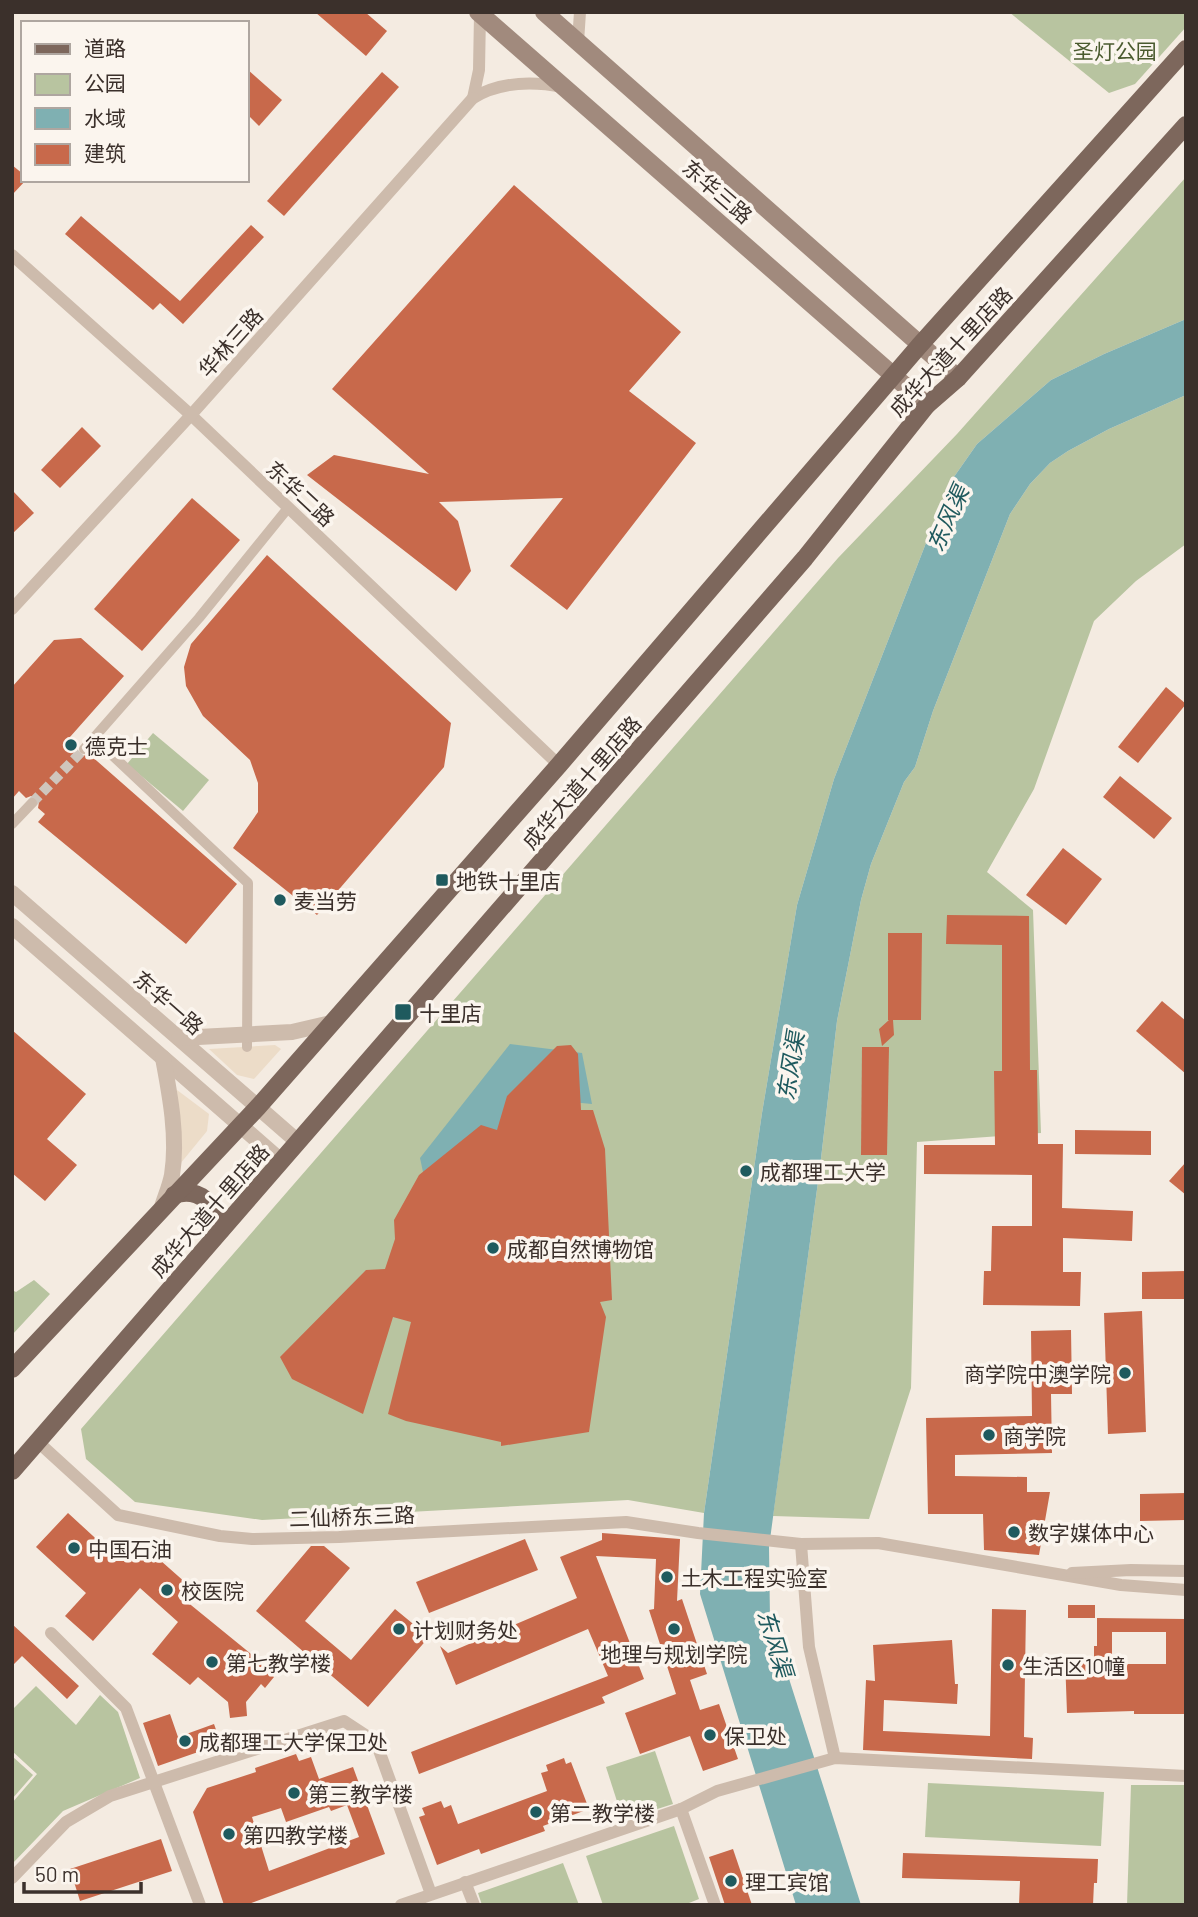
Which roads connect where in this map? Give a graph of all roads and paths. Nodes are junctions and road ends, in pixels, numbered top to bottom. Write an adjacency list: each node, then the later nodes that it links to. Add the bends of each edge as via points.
1 (544, 12): 4 (main road, 东华三路)
2 (580, 12): 4 (street)
3 (479, 13): 6 (main road, 东华三路); 7 (street, via 479,70)
4 (578, 42): 10 (main road, 东华三路)
5 (1186, 49): 10 (main road, 成华大道十里店路)
6 (565, 88): 7 (street, via 537,82 516,84 490,88); 11 (main road, 东华三路)
7 (473, 98): 14 (street, 华林三路)
8 (1186, 125): 12 (main road, 成华大道十里店路)
9 (12, 255): 14 (street, 东华二路)
10 (919, 346): 11 (main road, 成华大道十里店路); 12 (main road, 东华三路)
11 (894, 375): 13 (main road, 东华三路); 19 (main road, 成华大道十里店路)
12 (958, 378): 13 (main road, 成华大道十里店路)
13 (927, 405): 30 (main road, 成华大道十里店路, via 805,558)
14 (191, 415): 15 (street, 东华二路); 16 (street, 华林三路)
15 (288, 508): 17 (street); 19 (street, 东华二路)
16 (12, 609)
17 (94, 739): 18 (street); 26 (street, via 248,883)
18 (84, 749)
19 (559, 765): 24 (main road, 成华大道十里店路)
20 (32, 803): 21 (street)
21 (12, 824)
22 (12, 893): 25 (street, 东华一路)
23 (12, 926): 27 (street)
24 (331, 1023): 26 (street); 28 (main road, 成华大道十里店路)
25 (179, 1038): 26 (street); 28 (street, 东华一路)
26 (247, 1041)
27 (163, 1058): 29 (street); 32 (street, via 173,1140)
28 (257, 1107): 29 (main road, 成华大道十里店路); 30 (street, 东华一路)
29 (240, 1125): 31 (street); 32 (main road, 成华大道十里店路)
30 (298, 1142): 31 (main road, 成华大道十里店路)
31 (281, 1161): 33 (main road, 成华大道十里店路)
32 (168, 1202): 33 (main road, via 184,1192 200,1195 215,1207); 34 (main road, 成华大道十里店路)
33 (221, 1230): 35 (main road, 成华大道十里店路)
34 (12, 1369)
35 (38, 1442): 36 (main road, 成华大道十里店路); 37 (street, 二仙桥东三路, via 118,1515 220,1536 339,1538 625,1522)
36 (12, 1471)
37 (801, 1544): 39 (street, 二仙桥东三路, via 878,1543); 42 (street, via 809,1647)
38 (1186, 1571): 39 (street)
39 (1062, 1575): 40 (street, 二仙桥东三路)
40 (1186, 1590)
41 (51, 1633): 44 (street, via 126,1709)
42 (830, 1759): 43 (street); 45 (street, via 717,1791)
43 (1186, 1776)
44 (152, 1781): 46 (street, via 110,1796 66,1822); 48 (street, via 344,1721 376,1742); 49 (street)
45 (681, 1809): 47 (street); 52 (street)
46 (12, 1878)
47 (465, 1882): 48 (street); 51 (street)
48 (431, 1894): 50 (street)
49 (200, 1905)
50 (401, 1905)
51 (474, 1905)
52 (715, 1905)

